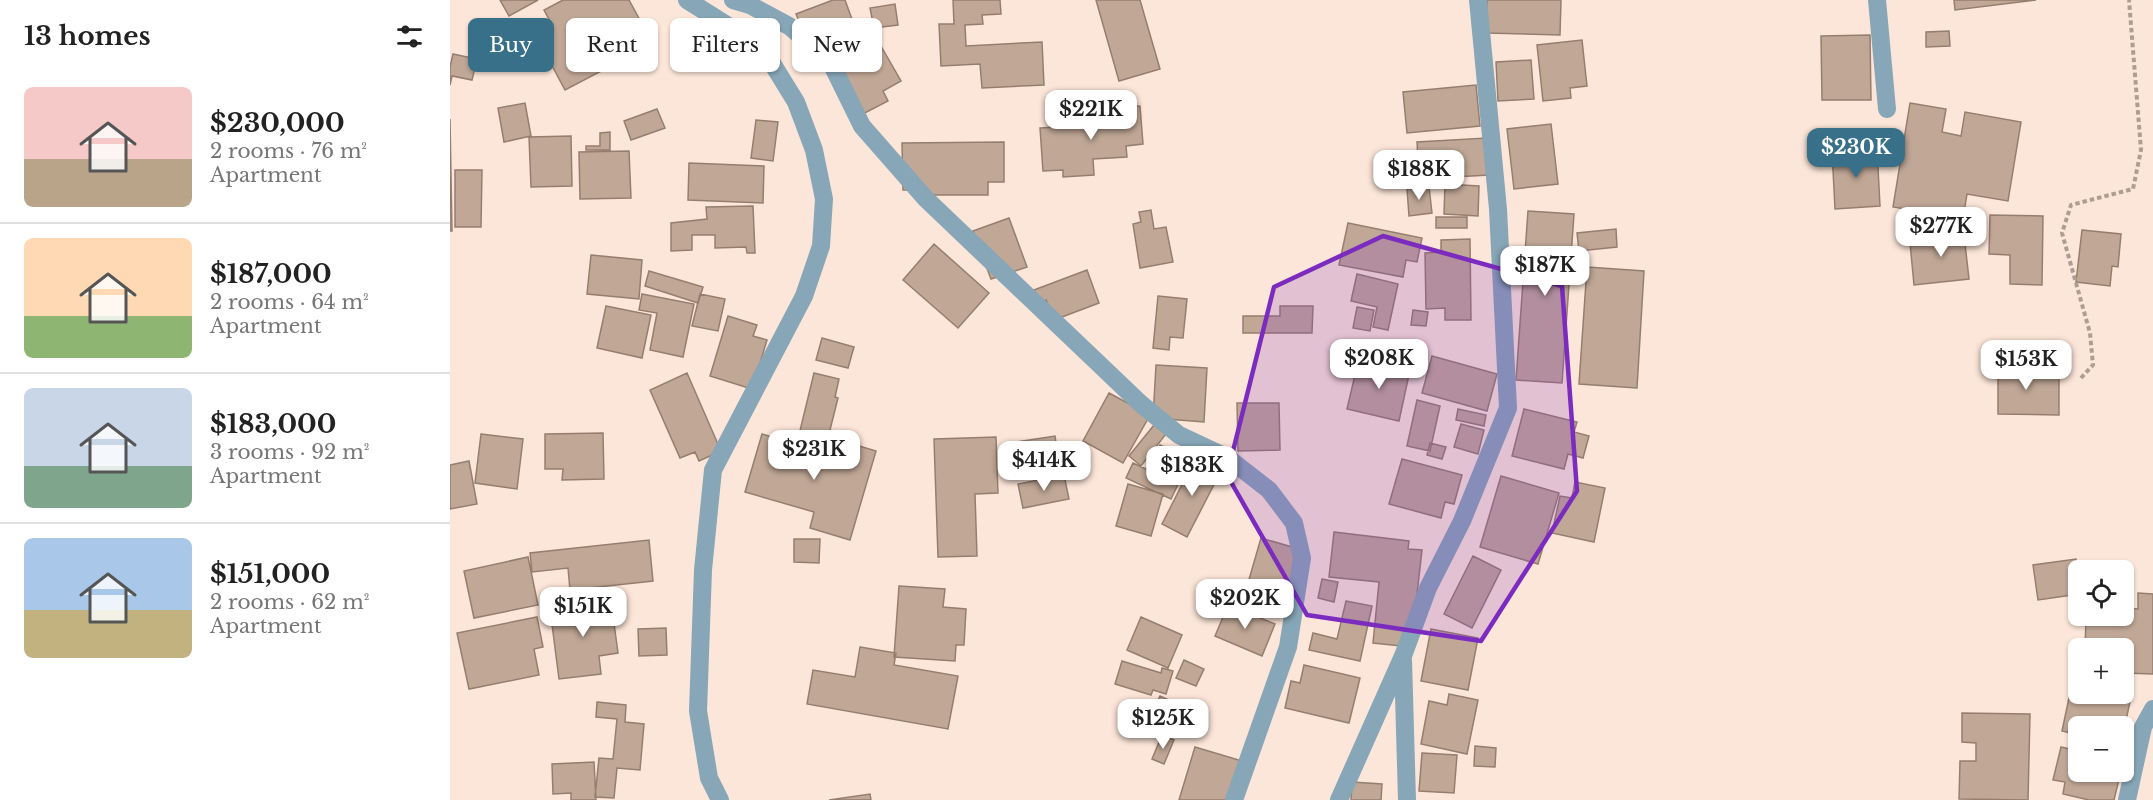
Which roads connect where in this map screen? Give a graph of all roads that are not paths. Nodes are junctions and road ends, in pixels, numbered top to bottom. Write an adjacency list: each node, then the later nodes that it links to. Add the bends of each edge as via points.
1 (687, 0): 8 (street, via 762,47 796,102 814,150 824,199 821,246 804,296 713,470 703,570 698,711 709,778)
2 (733, 0): 9 (street, via 789,26 830,61 862,126 926,199 1141,404 1179,435 1228,458 1269,490 1294,523 1302,558 1288,647)
3 (1478, 0): 6 (street, via 1497,209 1508,408 1462,521 1428,588)
4 (1877, 0): 5 (street)
5 (1887, 109)
6 (1403, 656): 10 (street); 11 (street)
7 (2153, 709): 12 (street, via 2143,727)
8 (720, 800)
9 (1234, 800)
10 (1339, 800)
11 (1407, 800)
12 (2127, 800)

